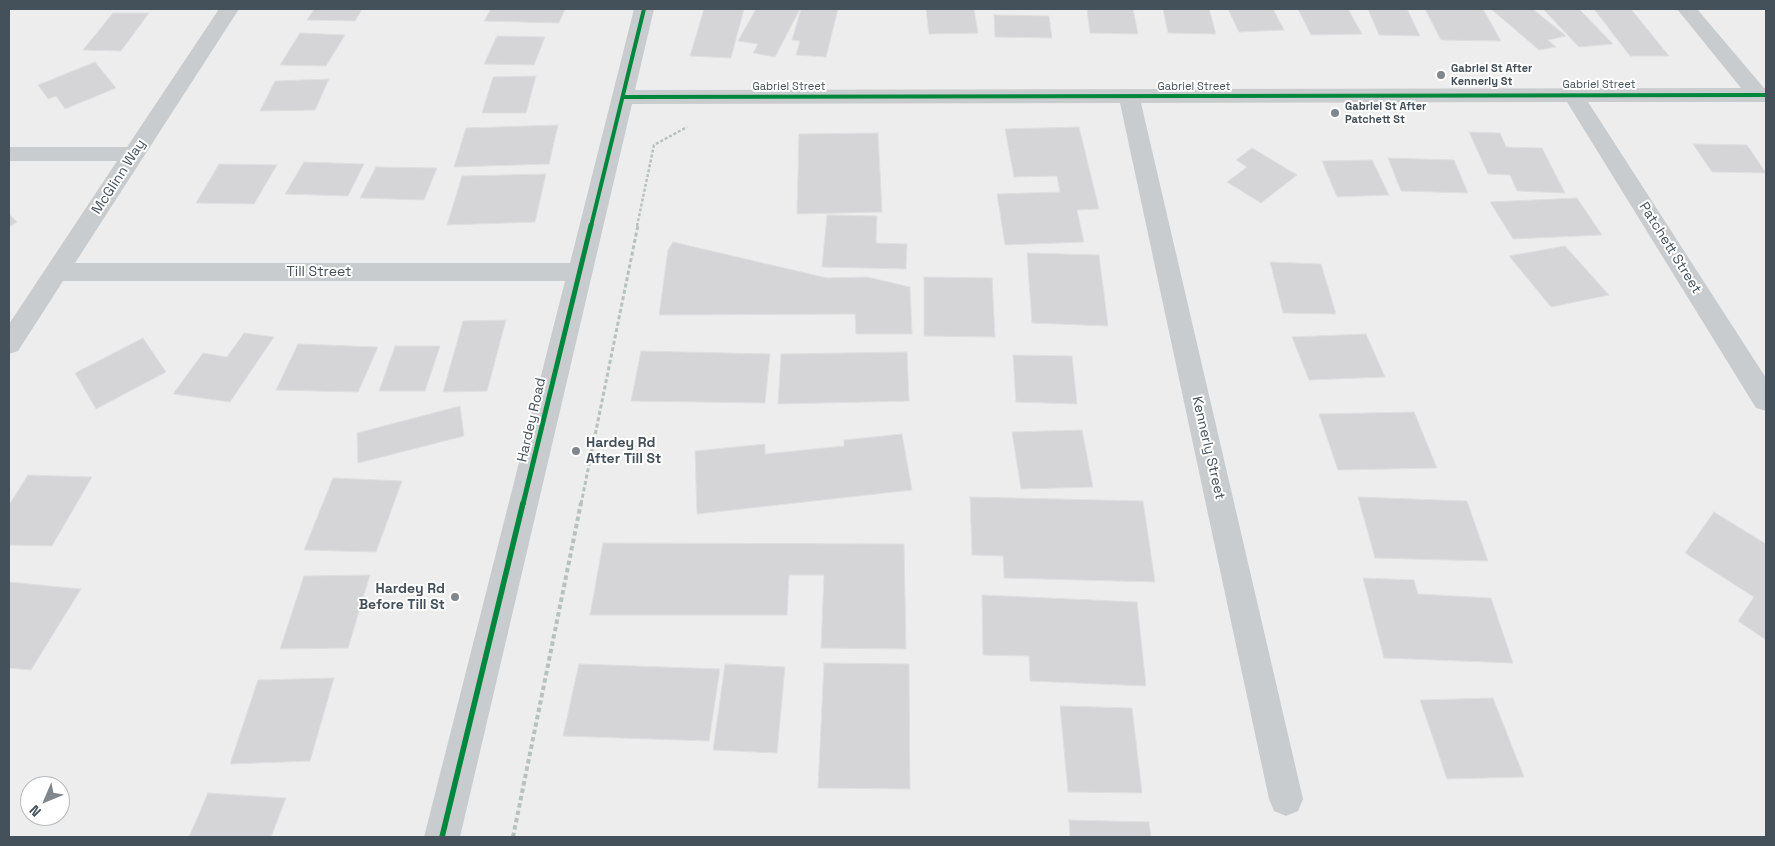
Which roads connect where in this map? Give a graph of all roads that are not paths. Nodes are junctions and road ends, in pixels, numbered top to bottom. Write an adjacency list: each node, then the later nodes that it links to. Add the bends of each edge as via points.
1 (229, 9): 9 (street, McGlinn Way)
2 (644, 9): 6 (street, Hardey Road)
3 (1687, 9): 5 (street)
4 (1573, 95): 5 (street, Gabriel Street); 7 (street, Gabriel Street); 13 (street, Patchett Street)
5 (1762, 95)
6 (622, 97): 7 (street, Gabriel Street); 11 (street, Hardey Road)
7 (1129, 97): 14 (street, Kennerly Street)
8 (9, 154): 9 (street)
9 (134, 154): 10 (street, McGlinn Way)
10 (57, 272): 11 (street, Till Street); 12 (street, McGlinn Way)
11 (580, 272): 15 (street, Hardey Road)
12 (9, 344)
13 (1766, 400)
14 (1286, 799)
15 (442, 837)

